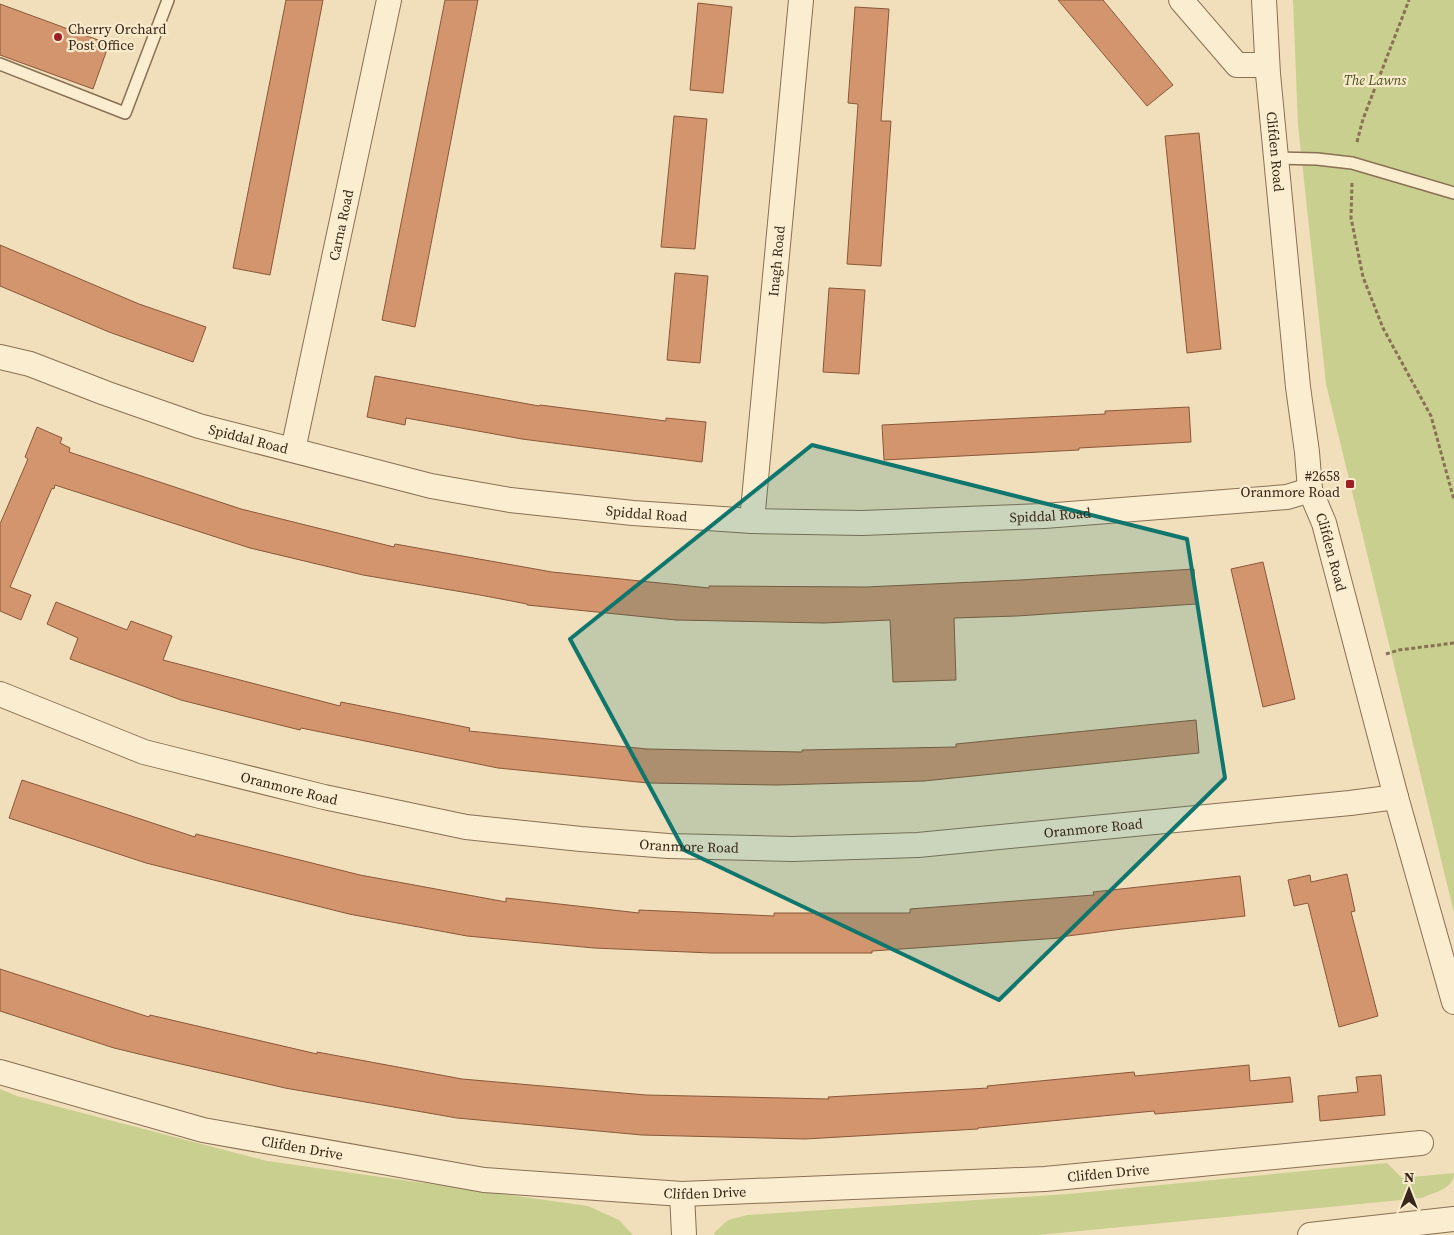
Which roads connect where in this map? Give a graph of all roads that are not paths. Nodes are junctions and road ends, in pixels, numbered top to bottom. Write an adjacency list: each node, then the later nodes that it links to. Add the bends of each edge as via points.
1 (168, 0): 6 (lane, via 125,113)
2 (388, 0): 11 (street, Carna Road)
3 (801, 0): 13 (street, Inagh Road)
4 (1181, 0): 7 (street, via 1237,65)
5 (1264, 0): 7 (street, Clifden Road)
6 (0, 64)
7 (1267, 64): 8 (street, Clifden Road)
8 (1276, 158): 9 (lane, via 1352,163); 12 (street, Clifden Road, via 1289,311)
9 (1454, 194)
10 (0, 357): 11 (street, Spiddal Road, via 30,364 199,426)
11 (293, 450): 13 (street, Spiddal Road, via 431,486 510,500)
12 (1310, 490): 13 (street, Spiddal Road, via 1287,497 1044,516 862,523); 15 (street, Clifden Road, via 1324,523)
13 (752, 521)
14 (0, 694): 15 (street, Oranmore Road, via 144,752 324,797 466,827 668,846 792,849 918,845)
15 (1396, 797): 16 (street, Clifden Road)
16 (1454, 1002)
17 (0, 1072): 19 (street, Clifden Drive, via 203,1130 484,1180)
18 (1421, 1143): 19 (street, Clifden Drive, via 1045,1179)
19 (682, 1194): 21 (street)
20 (1454, 1219): 22 (street)
21 (684, 1235)
22 (1310, 1235)

